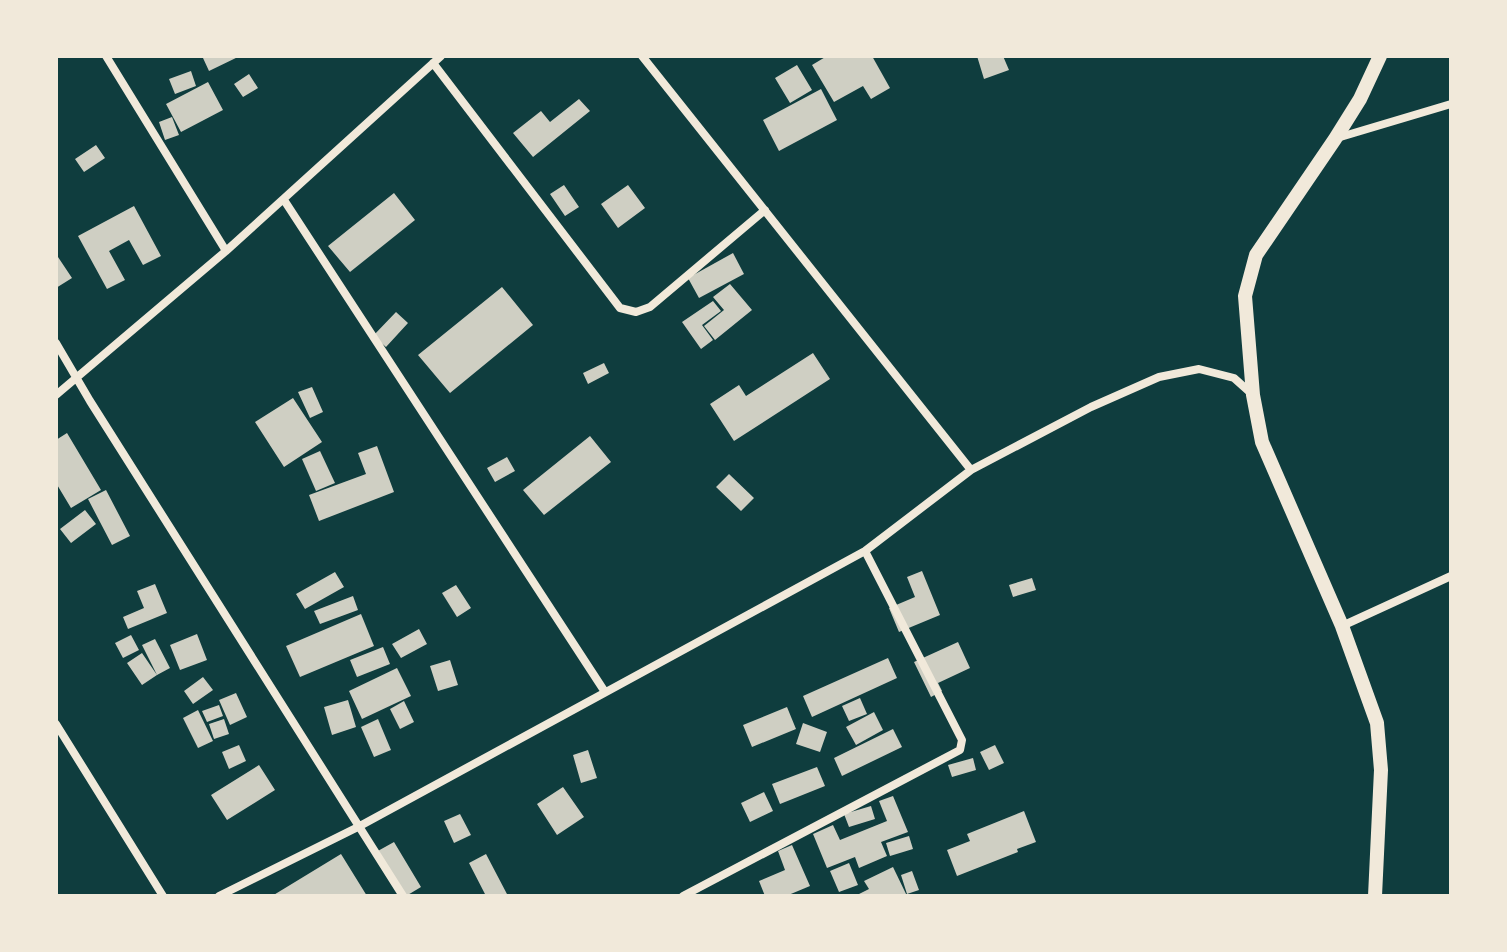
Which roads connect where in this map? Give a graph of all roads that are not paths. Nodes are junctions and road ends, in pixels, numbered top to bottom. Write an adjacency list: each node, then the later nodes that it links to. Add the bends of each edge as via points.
1 (106, 56): 10 (street)
2 (441, 56): 5 (street)
3 (642, 56): 9 (street)
4 (1380, 56): 7 (street)
5 (433, 63): 8 (street); 9 (street, via 620,308 636,312 650,307)
6 (1451, 104): 7 (street)
7 (1335, 139): 14 (street, via 1256,255 1245,296)
8 (284, 200): 10 (street); 19 (street)
9 (765, 210): 15 (street)
10 (226, 251): 12 (street)
11 (56, 343): 12 (street)
12 (78, 377): 13 (street); 21 (street)
13 (56, 395)
14 (1253, 395): 15 (street, via 1234,378 1199,369 1159,377); 18 (street, via 1262,442)
15 (971, 470): 16 (street)
16 (865, 551): 19 (street); 25 (street, via 962,740 960,750)
17 (1451, 576): 18 (street)
18 (1342, 626): 26 (street, via 1377,723 1381,770)
19 (605, 692): 21 (street)
20 (56, 724): 22 (street)
21 (358, 827): 23 (street); 24 (street)
22 (163, 896)
23 (219, 896)
24 (403, 896)
25 (683, 896)
26 (1375, 896)

